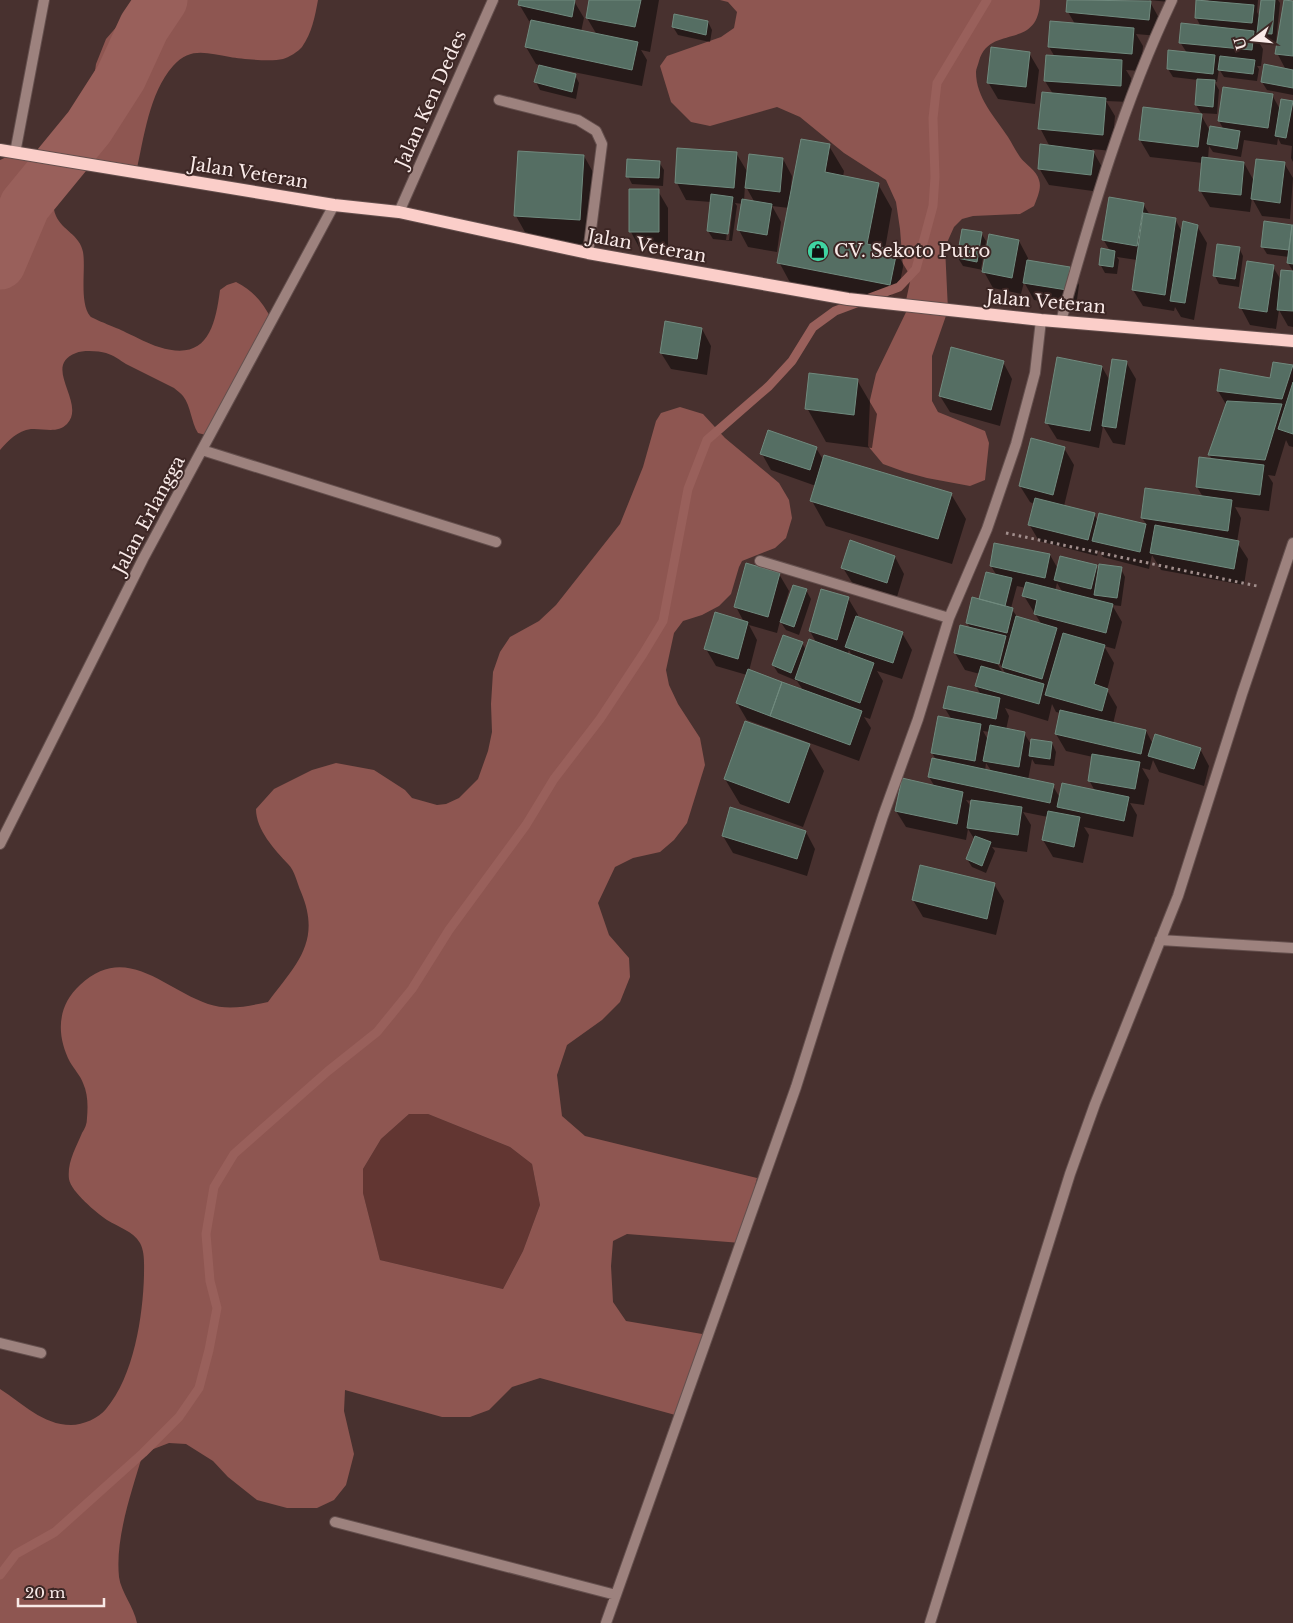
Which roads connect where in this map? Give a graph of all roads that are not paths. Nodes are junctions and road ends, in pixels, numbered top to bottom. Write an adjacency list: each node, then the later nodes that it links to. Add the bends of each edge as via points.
1 (44, 0): 6 (street)
2 (493, 0): 8 (street, Jalan Ken Dedes)
3 (1172, 0): 11 (street, via 1122,120 1096,196)
4 (499, 100): 9 (street, via 578,120 596,130 602,144)
5 (0, 150): 6 (main road, Jalan Veteran)
6 (14, 153): 7 (main road, Jalan Veteran)
7 (334, 204): 8 (main road, Jalan Veteran); 13 (street, Jalan Erlangga)
8 (399, 212): 9 (main road, Jalan Veteran)
9 (588, 253): 10 (main road, Jalan Veteran, via 848,299)
10 (1041, 320): 11 (main road, Jalan Veteran); 17 (street, via 1034,373 1016,444 987,529)
11 (1061, 321): 12 (main road, Jalan Veteran)
12 (1293, 341)
13 (202, 450): 14 (street); 18 (street, Jalan Erlangga, via 143,559)
14 (496, 542)
15 (1293, 543): 19 (street, via 1178,896)
16 (760, 561): 17 (street)
17 (949, 618): 24 (street, via 796,1088)
18 (0, 844)
19 (1160, 940): 20 (street); 26 (street, via 1070,1174)
20 (1293, 948)
21 (0, 1344): 22 (street)
22 (41, 1353)
23 (335, 1522): 24 (street)
24 (616, 1595): 25 (street)
25 (606, 1623)
26 (930, 1623)

